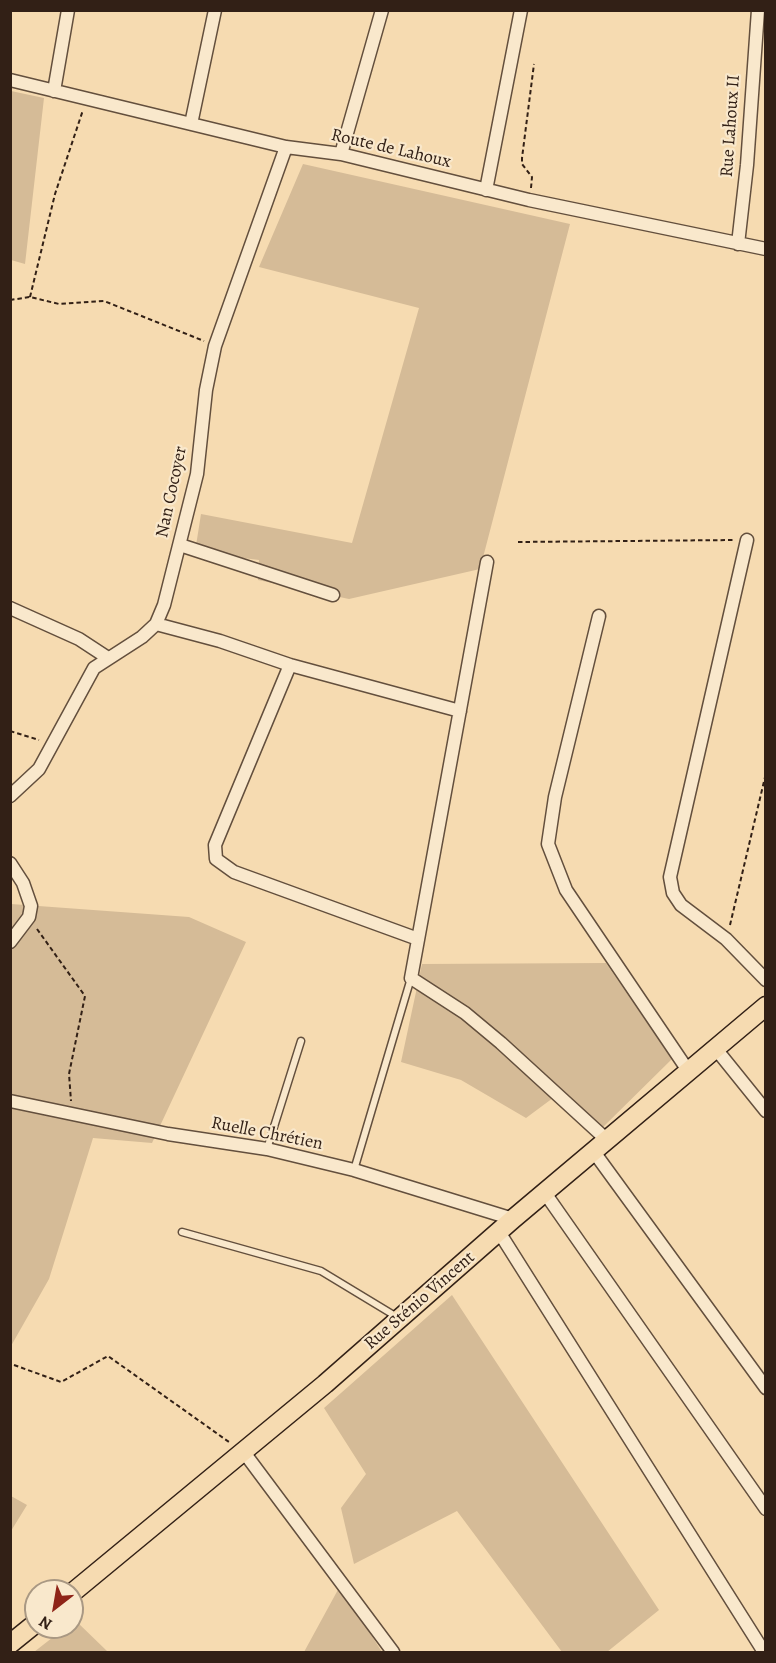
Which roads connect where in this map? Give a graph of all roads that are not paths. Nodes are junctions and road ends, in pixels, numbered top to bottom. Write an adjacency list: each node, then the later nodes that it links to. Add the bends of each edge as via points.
1 (68, 10): 7 (street)
2 (215, 10): 8 (street)
3 (382, 10): 10 (street)
4 (521, 10): 11 (street)
5 (758, 10): 12 (street, Rue Lahoux II)
6 (10, 80): 7 (street, Route de Lahoux)
7 (54, 91): 8 (street, Route de Lahoux)
8 (191, 124): 9 (street, Route de Lahoux)
9 (286, 147): 10 (street, Route de Lahoux); 15 (street, Nan Cocoyer, via 216,346 206,390 197,474)
10 (341, 154): 11 (street, Route de Lahoux)
11 (486, 190): 12 (street, Route de Lahoux)
12 (738, 244): 13 (street, Route de Lahoux)
13 (765, 249)
14 (747, 540): 29 (street, via 670,877 673,893 681,905 726,939)
15 (180, 545): 17 (street); 20 (street, Nan Cocoyer, via 165,605)
16 (487, 562): 23 (street)
17 (333, 595)
18 (10, 608): 21 (street, via 79,639)
19 (599, 616): 33 (street, via 555,797 548,844 566,890)
20 (156, 624): 21 (street, Nan Cocoyer, via 126,649); 22 (street)
21 (108, 658): 24 (street, Nan Cocoyer, via 94,668 39,769)
22 (290, 665): 23 (street); 26 (street, via 215,845 216,859 234,872)
23 (460, 711): 26 (street)
24 (10, 796)
25 (10, 863): 27 (street, via 23,883 30,906 29,917)
26 (418, 939): 28 (street)
27 (10, 942)
28 (411, 978): 36 (street, via 501,1042); 38 (lane)
29 (765, 980)
30 (765, 1006): 32 (main road, Rue Sténio Vincent)
31 (301, 1041): 37 (lane)
32 (716, 1049): 33 (main road, Rue Sténio Vincent); 35 (street)
33 (689, 1071): 36 (main road, Rue Sténio Vincent)
34 (10, 1101): 37 (street, Ruelle Chrétien, via 168,1134)
35 (765, 1111)
36 (600, 1146): 39 (main road, Rue Sténio Vincent); 44 (street)
37 (267, 1149): 38 (street, Ruelle Chrétien)
38 (354, 1170): 40 (street, Ruelle Chrétien)
39 (545, 1193): 40 (main road, Rue Sténio Vincent); 46 (street)
40 (513, 1219): 42 (main road, Rue Sténio Vincent)
41 (182, 1232): 43 (lane, via 321,1270)
42 (499, 1232): 43 (main road, Rue Sténio Vincent); 51 (street)
43 (400, 1319): 45 (main road, Rue Sténio Vincent)
44 (765, 1388)
45 (243, 1451): 47 (main road, Rue Sténio Vincent); 50 (street)
46 (765, 1509)
47 (84, 1583)
48 (24, 1633): 49 (main road)
49 (10, 1644)
50 (393, 1653)
51 (764, 1653)

